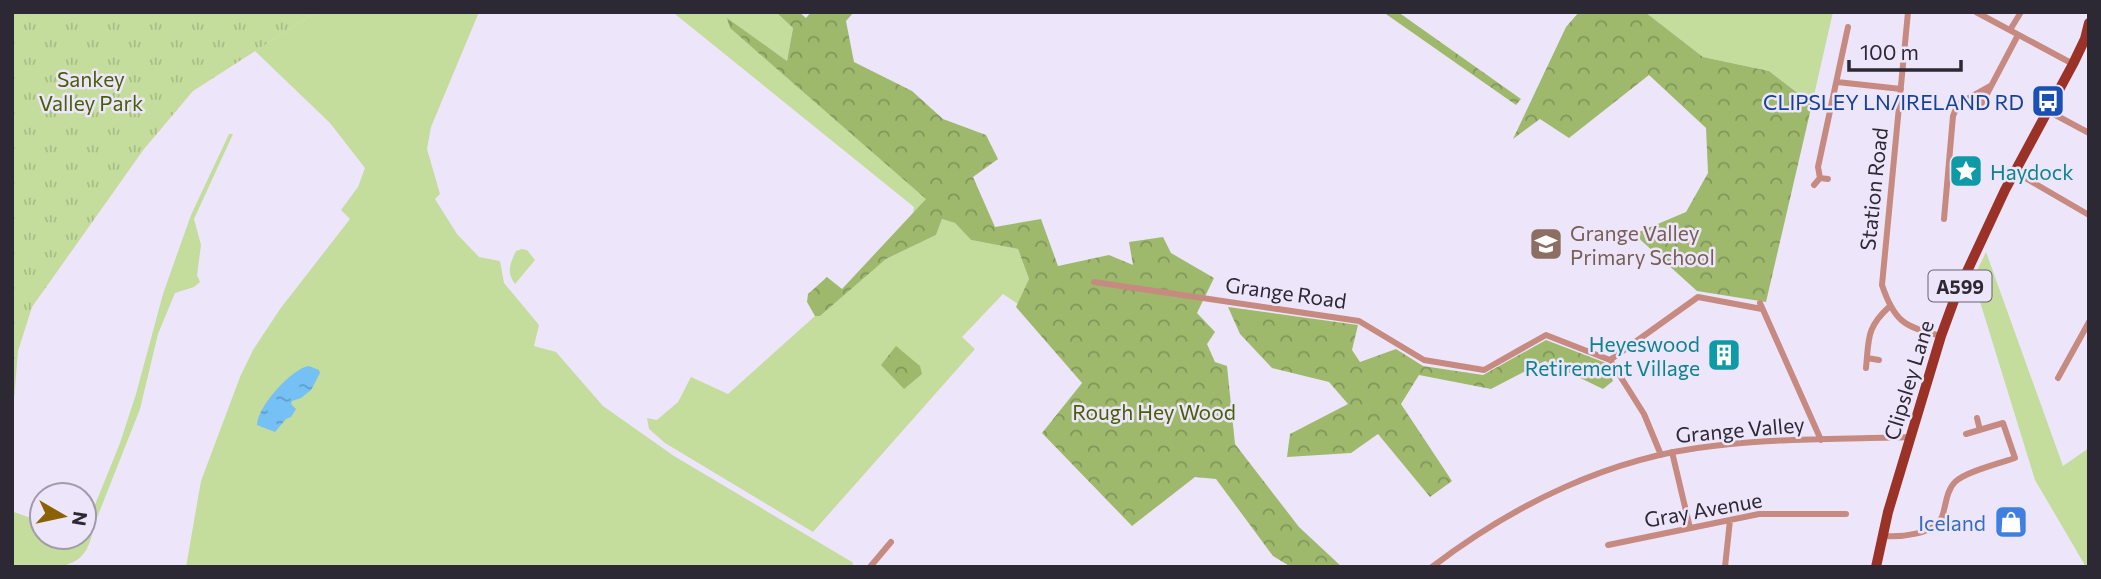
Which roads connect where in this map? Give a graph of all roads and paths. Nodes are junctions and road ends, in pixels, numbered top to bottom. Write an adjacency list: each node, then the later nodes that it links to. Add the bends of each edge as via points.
1 (1908, 12): 11 (street, Station Road)
2 (2021, 12): 6 (street)
3 (1980, 13): 6 (street)
4 (2089, 23): 8 (main road, Clipsley Lane / A599)
5 (1848, 27): 9 (street)
6 (2010, 30): 7 (street)
7 (2018, 35): 8 (street); 10 (street)
8 (2073, 64): 13 (main road, Clipsley Lane / A599)
9 (1837, 82): 11 (street); 16 (street, via 1818,167 1825,179)
10 (1990, 86): 12 (street); 18 (street, via 1958,104 1953,116)
11 (1901, 89): 20 (street, Station Road, via 1882,285)
12 (1979, 109)
13 (2048, 111): 14 (street); 15 (main road, Clipsley Lane / A599)
14 (2089, 133)
15 (2014, 172): 17 (street); 22 (main road, Clipsley Lane / A599)
16 (1814, 185)
17 (2089, 215)
18 (1944, 219)
19 (1094, 282): 24 (street, Grange Road, via 1359,321 1424,360 1484,370 1546,335)
20 (1889, 307): 22 (street, via 1904,324); 23 (street, via 1870,330)
21 (2089, 322): 27 (street)
22 (1941, 336): 31 (main road, Clipsley Lane / A599)
23 (1867, 358): 25 (street); 26 (street)
24 (1610, 360): 32 (street, via 1698,297 1761,306); 34 (street, via 1644,414)
25 (1879, 360)
26 (1866, 368)
27 (2058, 379)
28 (1977, 418): 29 (street)
29 (1980, 430): 30 (street); 38 (street, via 2003,423 2015,458 1958,478 1935,527)
30 (1966, 434)
31 (1911, 438): 32 (street, Grange Valley); 38 (main road, Clipsley Lane / A599)
32 (1821, 440): 33 (street, Grange Valley)
33 (1672, 452): 34 (street, Grange Valley); 37 (street)
34 (1661, 455): 42 (street, Grange Valley, via 1612,469 1515,511)
35 (1846, 514): 36 (street, Gray Avenue, via 1759,514)
36 (1730, 520): 37 (street, Gray Avenue); 43 (street)
37 (1690, 528): 40 (street, Gray Avenue)
38 (1883, 536): 44 (main road, Clipsley Lane / A599)
39 (891, 542): 41 (street)
40 (1608, 545)
41 (870, 567)
42 (1432, 567)
43 (1725, 567)
44 (1877, 567)

